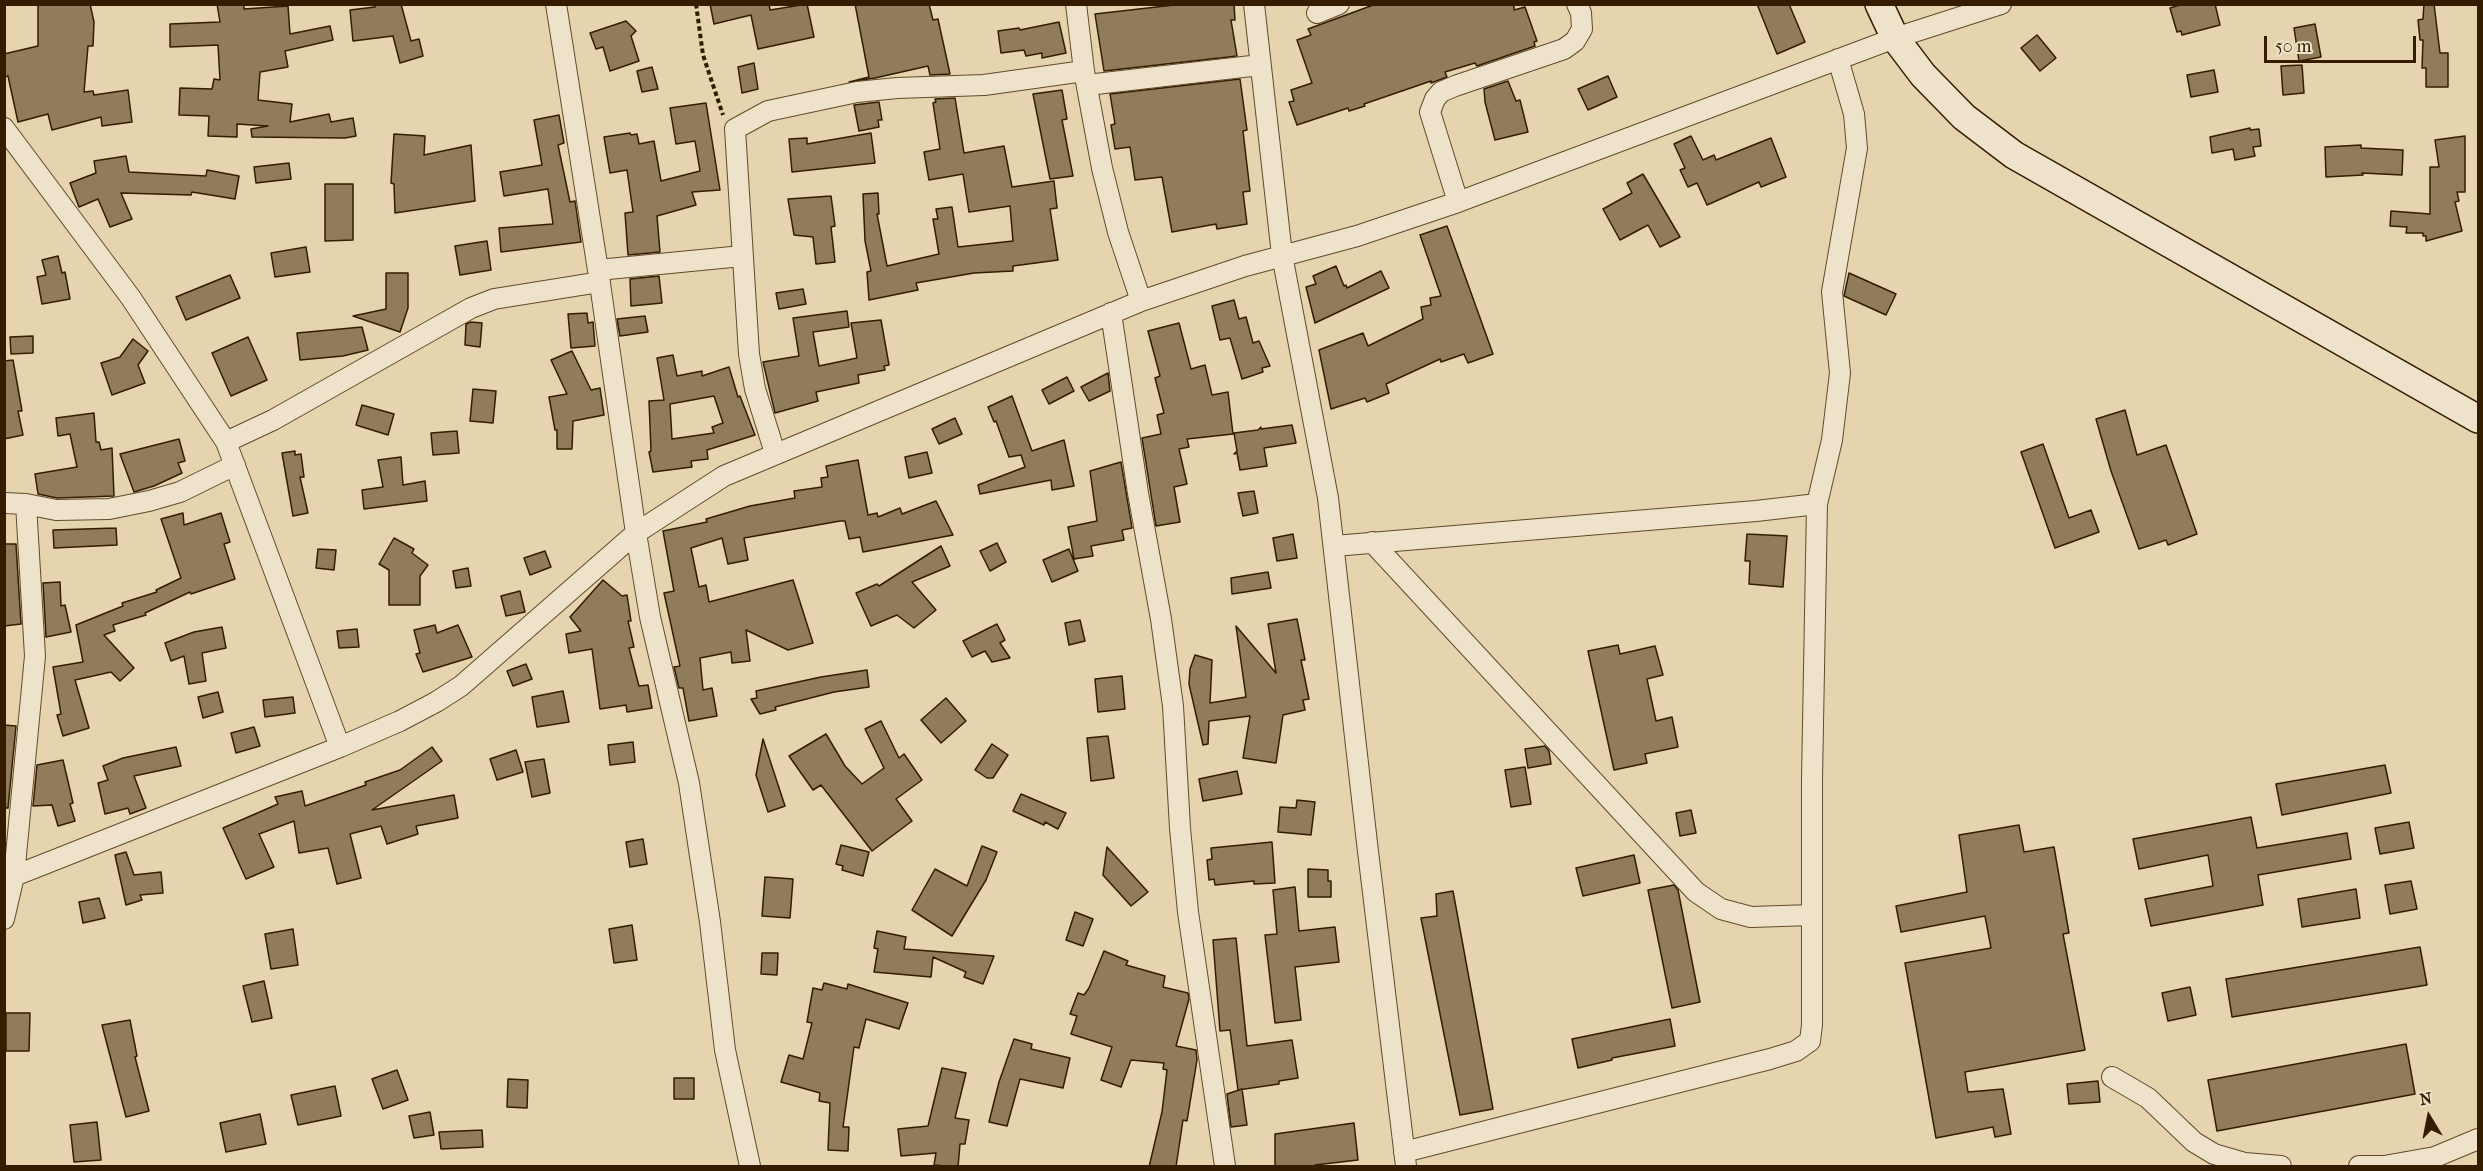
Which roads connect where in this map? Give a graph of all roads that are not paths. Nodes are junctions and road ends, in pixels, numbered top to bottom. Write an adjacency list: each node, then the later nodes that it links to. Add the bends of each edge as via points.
1 (556, 4): 17 (street)
2 (1076, 4): 12 (street)
3 (1254, 4): 11 (street)
4 (1339, 4): 8 (street)
5 (1577, 4): 14 (street, via 1582,29 1564,50 1455,86 1435,99 1430,112)
6 (1879, 4): 9 (street)
7 (2001, 4): 9 (street)
8 (1317, 13)
9 (1894, 38): 10 (street); 20 (street, via 1964,117 2014,155)
10 (1838, 59): 14 (street); 26 (street, via 1854,114 1857,148 1832,292 1840,373 1832,440)
11 (1260, 65): 12 (street); 16 (street)
12 (1086, 78): 15 (street, via 857,92 768,111 735,129); 18 (street, via 1102,168)
13 (4, 128): 21 (street, via 131,298)
14 (1458, 202): 16 (street, via 1357,236)
15 (742, 255): 17 (street); 22 (street, via 752,373)
16 (1282, 255): 18 (street); 29 (street)
17 (599, 276): 21 (street, via 494,299 471,308 273,420); 27 (street)
18 (1141, 301): 19 (street)
19 (1111, 313): 22 (street); 38 (street, via 1173,706 1188,912)
20 (2478, 419)
21 (226, 442): 23 (street)
22 (775, 453): 27 (street, via 724,476)
23 (235, 465): 25 (street, via 180,492 109,509 56,510); 30 (street)
24 (4, 503): 25 (street)
25 (26, 504): 31 (street, via 35,656)
26 (1817, 504): 28 (street); 32 (street)
27 (636, 533): 30 (street, via 461,686 400,721); 37 (street, via 650,616 689,783 725,1050)
28 (1372, 542): 29 (street); 32 (street, via 1696,892 1721,909 1751,917)
29 (1334, 546): 36 (street)
30 (339, 747): 31 (street)
31 (9, 878): 33 (street)
32 (1812, 915): 36 (street, via 1812,1025 1809,1041 1796,1051)
33 (4, 919)
34 (2112, 1077): 39 (street, via 2148,1098 2194,1142 2214,1154)
35 (2478, 1138): 40 (street, via 2435,1157)
36 (1405, 1159)
37 (750, 1167)
38 (1225, 1167)
39 (2281, 1167)
40 (2359, 1167)

